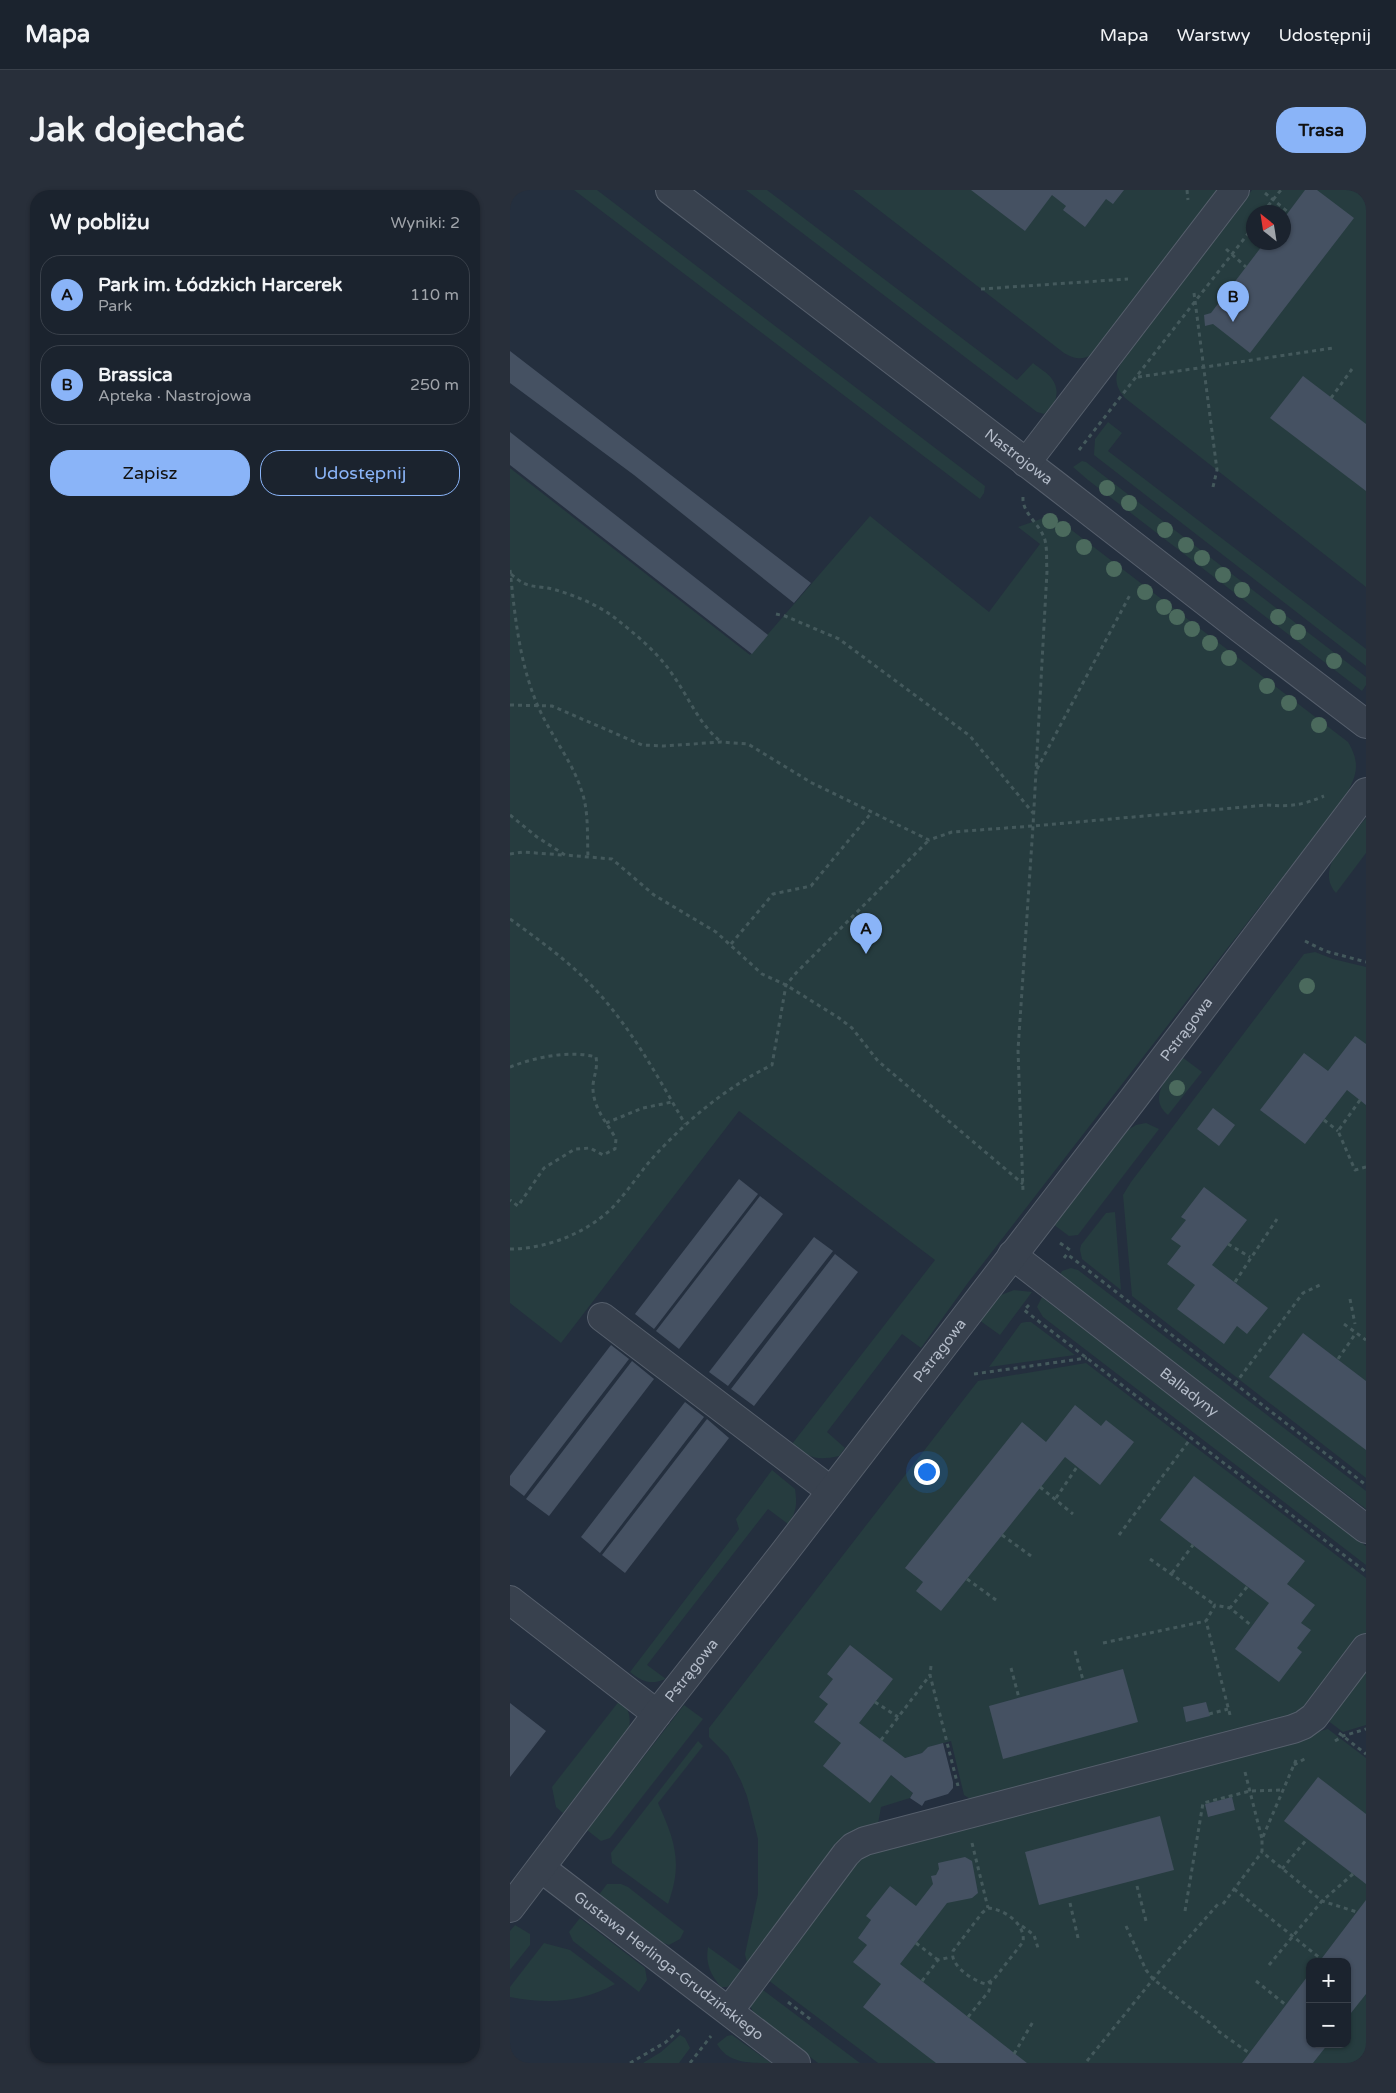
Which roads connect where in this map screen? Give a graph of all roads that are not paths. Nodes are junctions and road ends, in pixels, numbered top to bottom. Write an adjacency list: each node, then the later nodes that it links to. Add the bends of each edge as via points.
1 (670, 190): 3 (street, Nastrojowa)
2 (1235, 190): 3 (street)
3 (1026, 462): 4 (street, Nastrojowa)
4 (1366, 724)
5 (1366, 792): 6 (street, Pstrągowa)
6 (1019, 1246): 8 (street, Pstrągowa); 9 (street, Balladyny)
7 (602, 1317): 8 (street)
8 (830, 1490): 12 (street, Pstrągowa)
9 (1366, 1529)
10 (510, 1600): 12 (street)
11 (1366, 1648): 15 (street, via 1314,1717 1293,1729 865,1841 853,1847)
12 (657, 1714): 13 (street, Pstrągowa)
13 (541, 1868): 14 (street, Pstrągowa); 15 (street, Gustawa Herlinga-Grudzińskiego)
14 (510, 1908)
15 (729, 2011): 16 (street, Gustawa Herlinga-Grudzińskiego)
16 (796, 2063)

